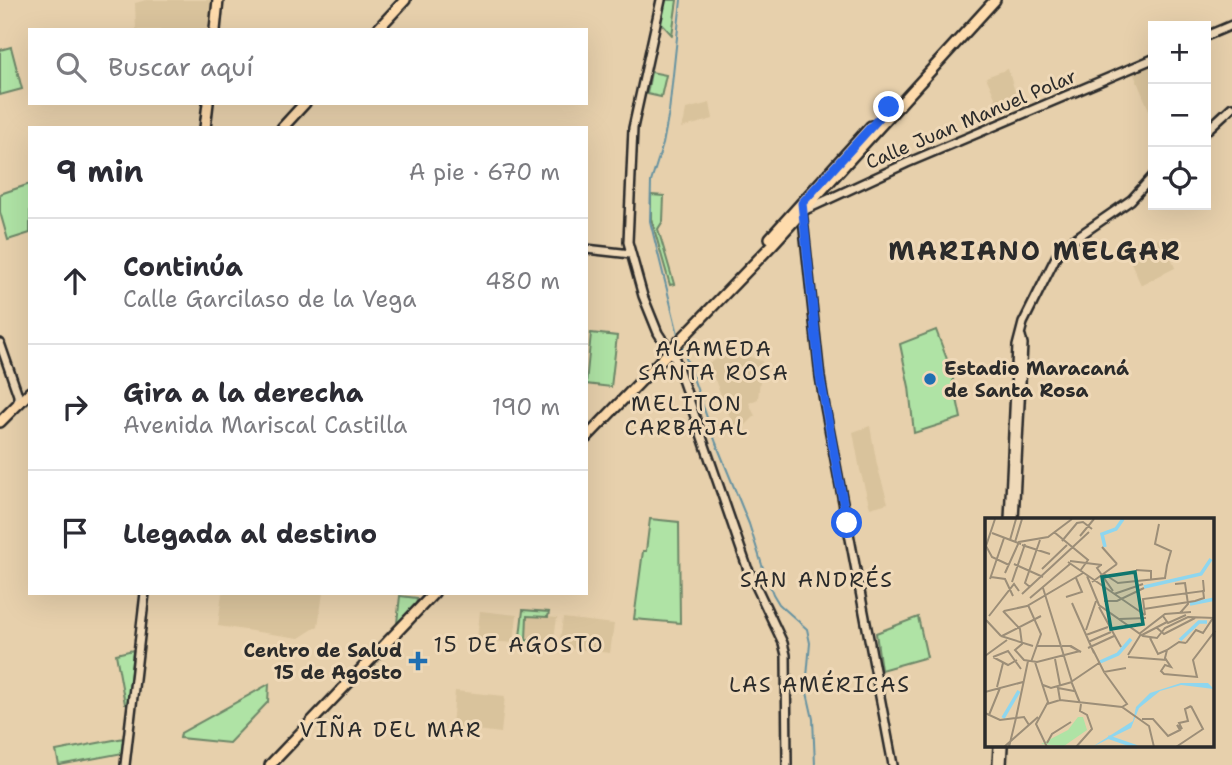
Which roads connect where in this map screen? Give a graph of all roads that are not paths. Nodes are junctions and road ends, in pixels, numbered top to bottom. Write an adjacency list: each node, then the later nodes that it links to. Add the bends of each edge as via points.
1 (218, 0): 7 (main road)
2 (405, 0): 8 (main road)
3 (661, 0): 20 (street, via 633,128)
4 (988, 0): 18 (main road)
5 (995, 0): 18 (main road)
6 (1232, 25): 9 (street)
7 (215, 28)
8 (379, 28)
9 (1211, 34)
10 (1148, 60): 18 (street, Calle Juan Manuel Polar)
11 (208, 105): 14 (main road)
12 (303, 105): 15 (main road)
13 (1232, 107): 16 (street)
14 (205, 126)
15 (284, 126)
16 (1211, 126)
17 (1148, 181): 28 (street, via 1131,200 1060,249 1023,323)
18 (802, 207): 22 (main road); 36 (street, via 820,377)
19 (588, 249): 20 (street)
20 (631, 254): 22 (street, via 658,333)
21 (0, 343): 24 (street)
22 (674, 343): 26 (main road); 27 (main road); 35 (street, via 675,359 747,567 786,655)
23 (28, 393): 24 (main road)
24 (18, 403): 25 (main road)
25 (0, 422)
26 (588, 430)
27 (588, 436)
28 (1011, 518)
29 (145, 595): 32 (street)
30 (432, 595): 33 (main road)
31 (437, 595): 34 (main road)
32 (125, 765)
33 (270, 765)
34 (278, 765)
35 (787, 765)
36 (893, 765)

